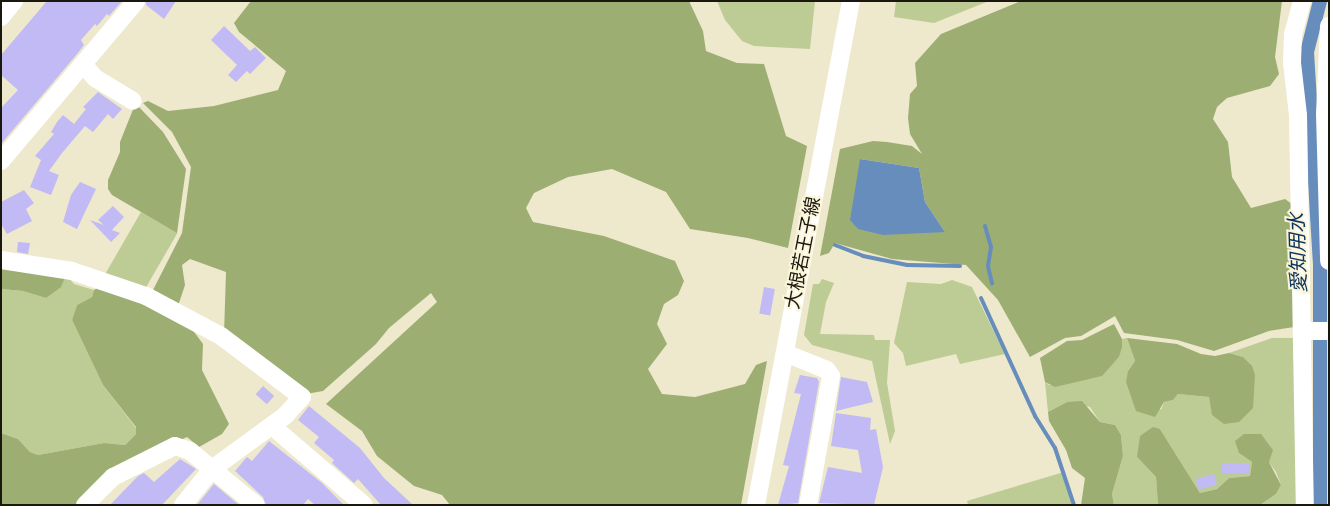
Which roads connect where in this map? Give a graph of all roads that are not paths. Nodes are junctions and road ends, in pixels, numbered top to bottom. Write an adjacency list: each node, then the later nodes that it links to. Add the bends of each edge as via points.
1 (14, 1): 5 (street)
2 (136, 1): 7 (street)
3 (851, 1): 16 (street, 大根若王子線)
4 (1302, 1): 10 (street, via 1293,44)
5 (1, 17)
6 (1329, 26): 9 (street)
7 (83, 64): 8 (street, via 95,78); 11 (street)
8 (133, 101)
9 (1324, 114): 10 (street); 13 (street)
10 (1300, 115): 14 (street)
11 (1, 161)
12 (1, 260): 17 (street, via 72,271 124,287 222,336 302,397)
13 (1329, 261)
14 (1304, 331): 15 (street); 25 (street)
15 (1326, 331)
16 (785, 353): 23 (street, 大根若王子線); 24 (street, via 827,370 831,376)
17 (272, 426): 18 (street); 22 (street)
18 (212, 469): 19 (street, via 190,451 175,446 113,477); 20 (street); 21 (street)
19 (85, 505)
20 (183, 505)
21 (256, 505)
22 (364, 505)
23 (756, 505)
24 (808, 505)
25 (1305, 505)

